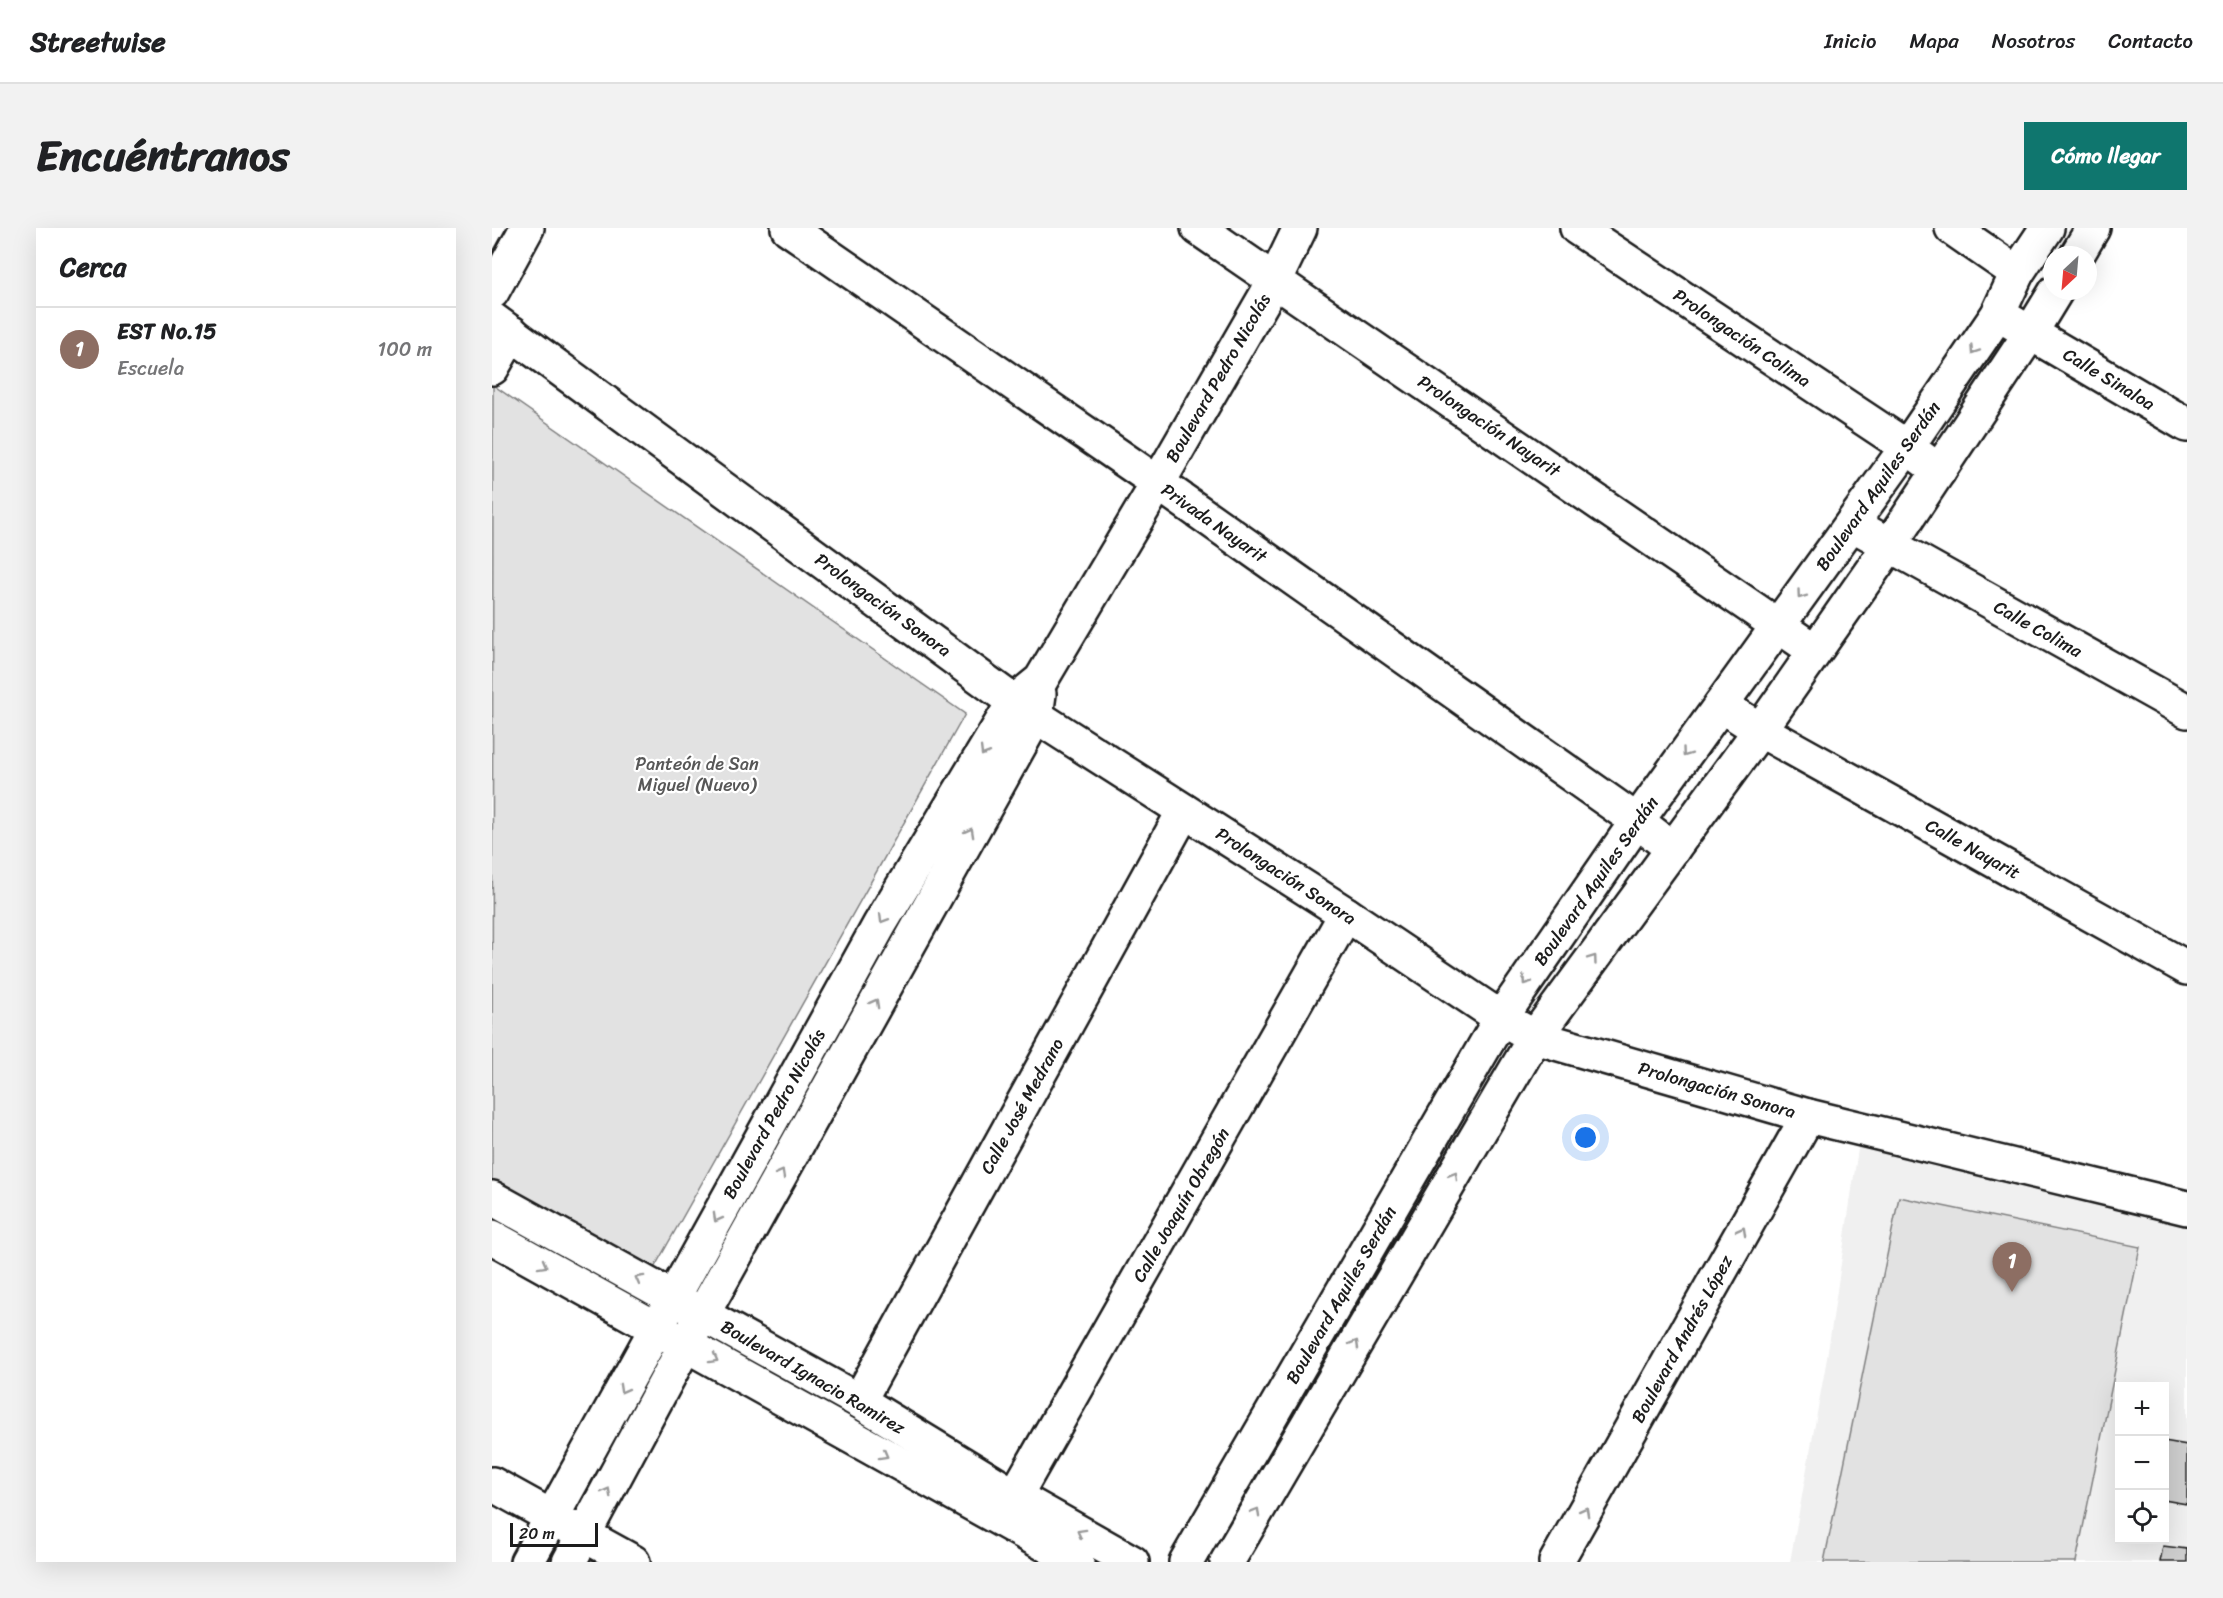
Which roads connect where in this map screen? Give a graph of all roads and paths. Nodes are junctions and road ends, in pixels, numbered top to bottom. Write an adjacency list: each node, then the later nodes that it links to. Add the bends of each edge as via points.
1 (527, 228): 12 (street)
2 (788, 228): 21 (street, Privada Nayarit)
3 (1198, 228): 11 (street, Prolongación Nayarit)
4 (1300, 228): 11 (street, Boulevard Pedro Nicolás)
5 (1577, 228): 19 (street, Prolongación Colima)
6 (1952, 228): 10 (street)
7 (2047, 228): 10 (street, Boulevard Aquiles Serdán)
8 (2093, 228): 9 (street)
9 (2082, 246)
10 (2017, 273): 14 (street, Boulevard Aquiles Serdán)
11 (1275, 280): 21 (street, Boulevard Pedro Nicolás); 24 (street, Prolongación Nayarit)
12 (492, 292)
13 (2051, 300): 16 (street, Boulevard Aquiles Serdán)
14 (1998, 314): 16 (street, Calle Sinaloa); 19 (street, Boulevard Aquiles Serdán, one-way to 19)
15 (502, 326): 17 (street); 27 (street, Prolongación Sonora)
16 (2031, 332): 18 (street, Calle Sinaloa); 20 (street, Boulevard Aquiles Serdán)
17 (492, 368)
18 (2187, 425)
19 (1907, 447): 20 (street, Prolongación Colima); 22 (street, Boulevard Aquiles Serdán)
20 (1939, 471): 23 (street, Boulevard Aquiles Serdán)
21 (1158, 483): 27 (street, Boulevard Pedro Nicolás); 31 (street, Privada Nayarit)
22 (1852, 524): 23 (street, Calle Colima); 24 (street, Boulevard Aquiles Serdán, one-way to 24)
23 (1889, 546): 25 (street, Boulevard Aquiles Serdán); 28 (street, Calle Colima)
24 (1779, 624): 25 (street, Prolongación Nayarit); 26 (street, Boulevard Aquiles Serdán)
25 (1815, 651): 29 (street, Boulevard Aquiles Serdán)
26 (1721, 705): 29 (street, Calle Nayarit); 31 (street, Boulevard Aquiles Serdán, one-way to 31)
27 (1025, 709): 30 (street, Prolongación Sonora); 41 (street, Boulevard Pedro Nicolás, one-way to 41, via 880,924); 42 (street, Boulevard Pedro Nicolás, one-way to 27)
28 (2187, 711)
29 (1760, 730): 32 (street, Boulevard Aquiles Serdán); 34 (street, Calle Nayarit)
30 (1184, 811): 33 (street, Prolongación Sonora); 45 (street, Calle José Medrano)
31 (1637, 821): 32 (street, Privada Nayarit); 35 (street, Boulevard Aquiles Serdán, one-way to 35)
32 (1673, 849): 36 (street, Boulevard Aquiles Serdán, one-way to 32)
33 (1346, 914): 35 (street, Prolongación Sonora); 47 (street, Calle Joaquín Obregón)
34 (2187, 968)
35 (1501, 1017): 36 (street, Prolongación Sonora); 54 (street, Boulevard Aquiles Serdán)
36 (1535, 1037): 37 (street, Prolongación Sonora); 55 (street, Boulevard Aquiles Serdán, one-way to 36)
37 (1808, 1116): 39 (street, Prolongación Sonora); 56 (street, Boulevard Andrés López, one-way to 37)
38 (492, 1198): 41 (street, Boulevard Ignacio Ramirez, one-way to 38)
39 (2187, 1208)
40 (492, 1237): 43 (street, Boulevard Ignacio Ramirez, one-way to 43)
41 (672, 1298): 42 (street, Boulevard Ignacio Ramirez); 43 (street, Boulevard Pedro Nicolás)
42 (703, 1315): 44 (street, Boulevard Pedro Nicolás); 45 (street, Boulevard Ignacio Ramirez)
43 (656, 1328): 44 (street, Boulevard Ignacio Ramirez); 48 (street, Boulevard Pedro Nicolás, one-way to 48)
44 (686, 1344): 49 (street, Boulevard Pedro Nicolás, one-way to 44); 52 (street, Boulevard Ignacio Ramirez, one-way to 52)
45 (859, 1401): 47 (street, Boulevard Ignacio Ramirez)
46 (492, 1484): 48 (street)
47 (1015, 1496): 53 (street, Boulevard Ignacio Ramirez, one-way to 47)
48 (552, 1518): 49 (street); 50 (street, Boulevard Pedro Nicolás)
49 (576, 1549): 51 (street)
50 (527, 1562)
51 (633, 1562)
52 (1077, 1562)
53 (1132, 1562)
54 (1186, 1562)
55 (1227, 1562)
56 (1556, 1562)

